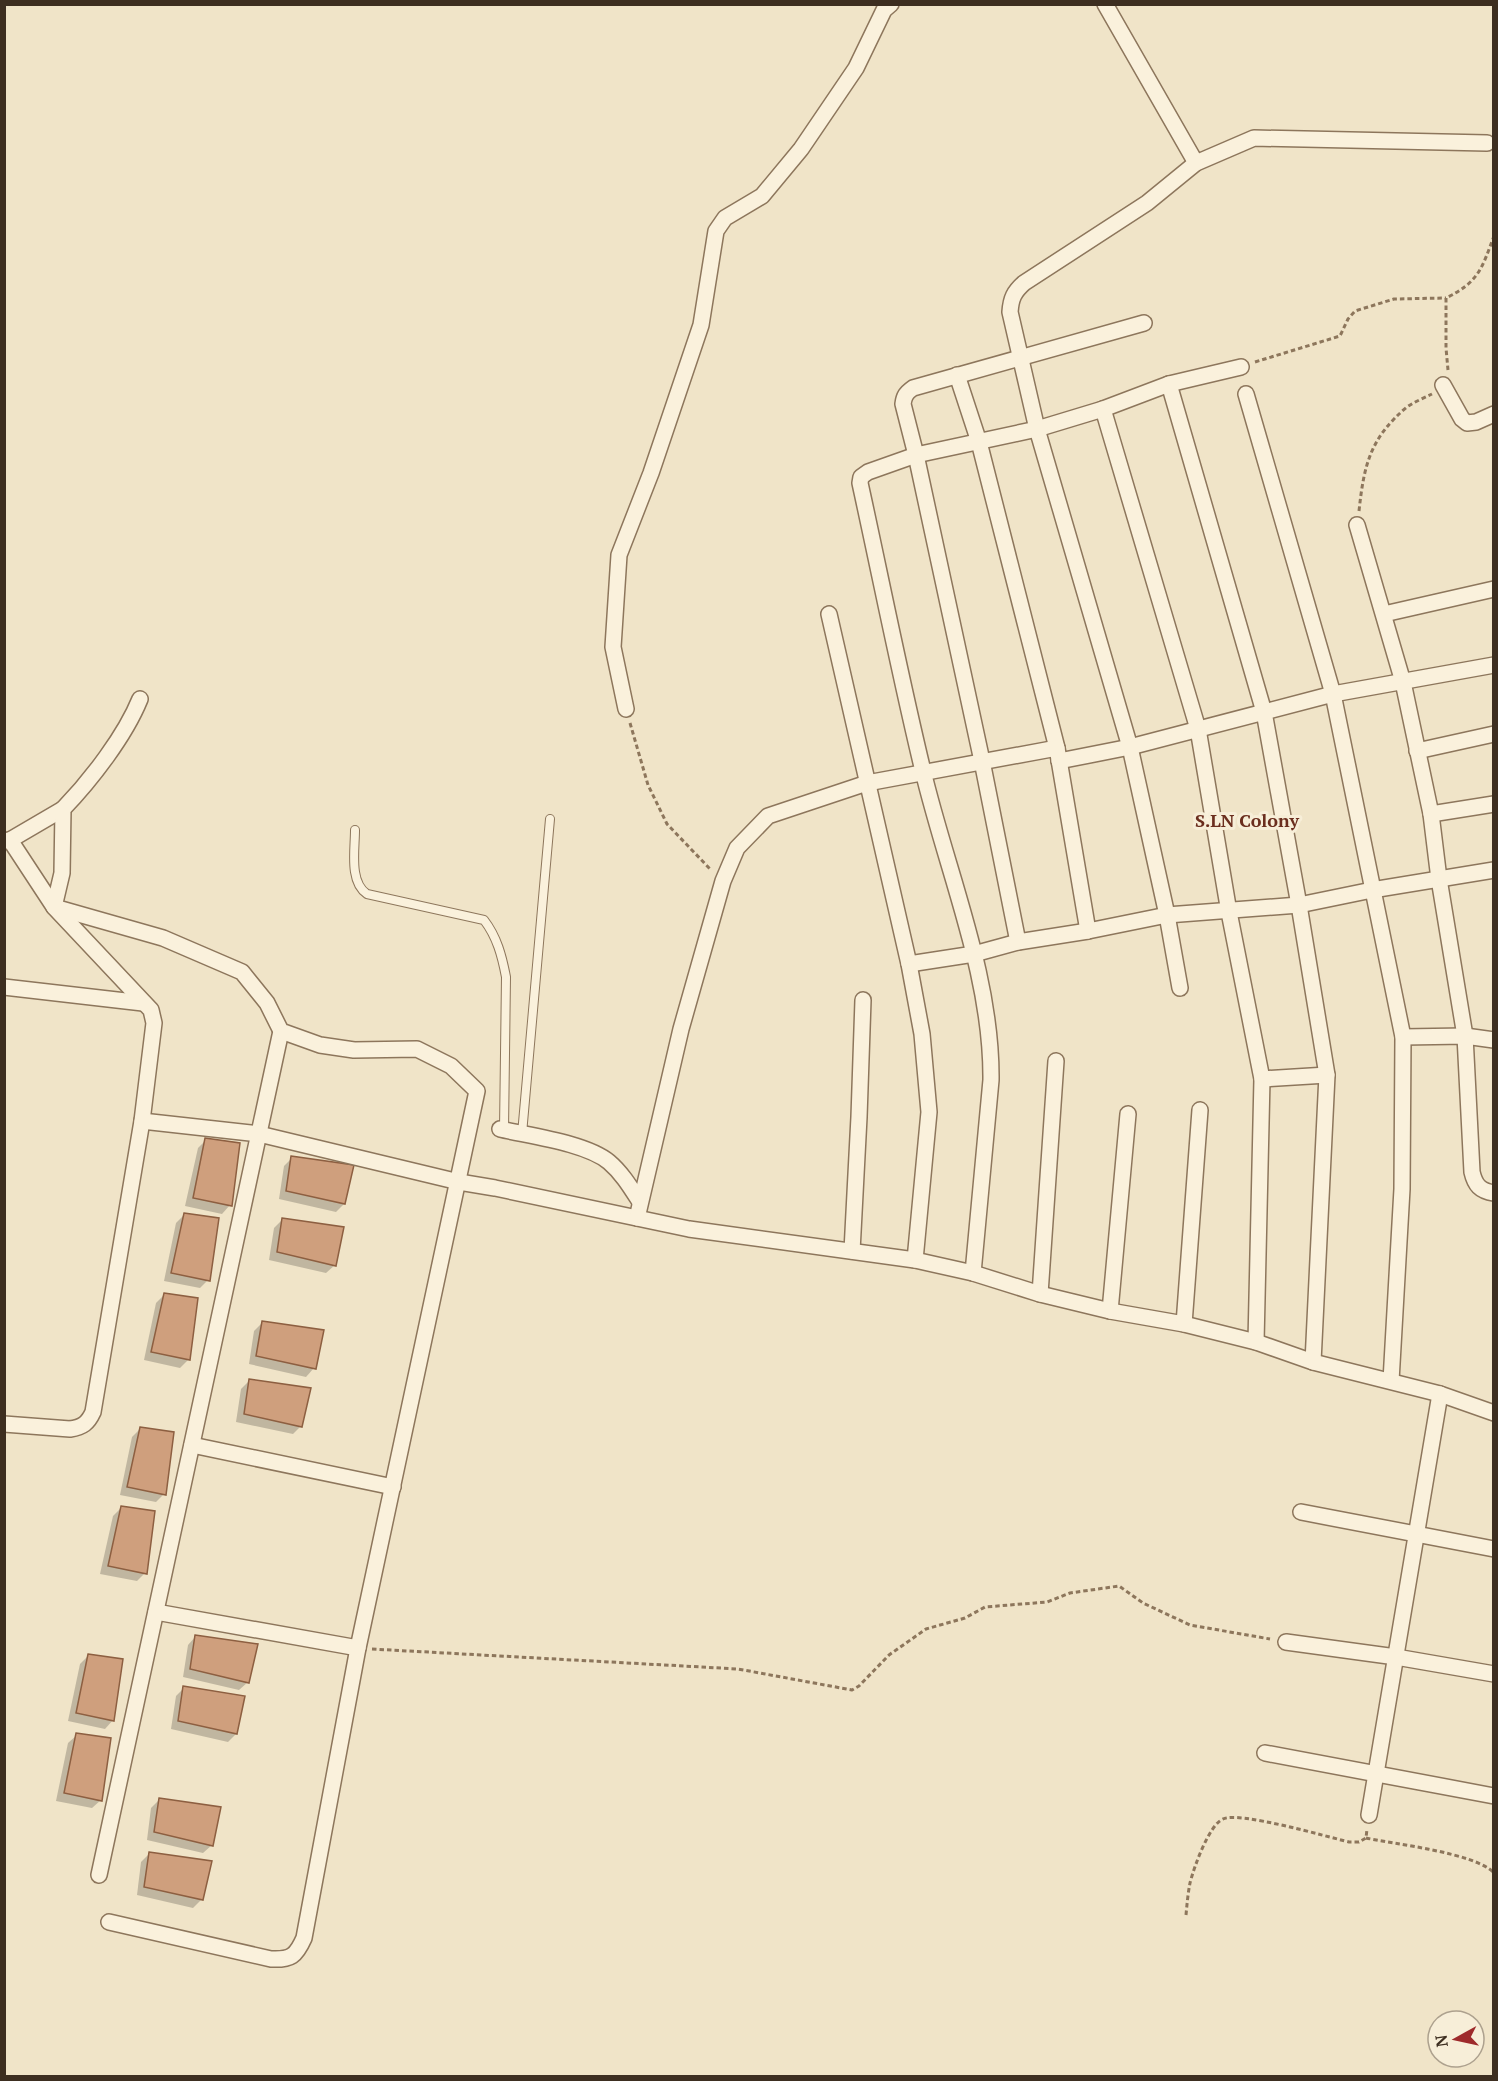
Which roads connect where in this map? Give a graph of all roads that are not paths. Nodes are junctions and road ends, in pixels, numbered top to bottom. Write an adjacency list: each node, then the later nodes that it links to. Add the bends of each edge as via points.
1 (891, 4): 25 (street, via 884,10 856,68 801,149 762,196 725,218 716,231 701,325 619,555 613,648)
2 (1105, 4): 4 (street)
3 (1487, 143): 4 (street, via 1254,138)
4 (1196, 163): 6 (street, via 1147,203 1015,291 1010,312)
5 (1144, 323): 6 (street)
6 (1019, 357): 8 (street); 14 (street)
7 (1241, 367): 9 (street)
8 (957, 375): 15 (street); 16 (street, via 913,388 905,396 903,404)
9 (1169, 384): 12 (street); 26 (street)
10 (1443, 385): 13 (street, via 1467,423)
11 (1246, 394): 23 (street)
12 (1104, 409): 14 (street); 27 (street)
13 (1494, 414)
14 (1037, 429): 15 (street); 29 (street)
15 (979, 442): 16 (street); 31 (street)
16 (916, 455): 32 (street); 33 (street, via 863,474 860,483)
17 (1358, 525): 20 (street)
18 (1494, 589): 20 (street)
19 (829, 614): 34 (street)
20 (1384, 614): 22 (street)
21 (1494, 665): 22 (street)
22 (1403, 682): 23 (street); 30 (street)
23 (1333, 694): 26 (street); 43 (street)
24 (140, 699): 36 (street, via 134,716)
25 (626, 709)
26 (1264, 712): 27 (street); 44 (street)
27 (1198, 729): 29 (street); 46 (street)
28 (1494, 734): 30 (street)
29 (1130, 747): 31 (street); 47 (street)
30 (1417, 751): 37 (street)
31 (1058, 754): 32 (street); 48 (street)
32 (982, 761): 33 (street); 49 (street)
33 (923, 772): 34 (street); 50 (street)
34 (867, 783): 51 (street); 71 (street, via 768,816 737,848 723,881 681,1029)
35 (1494, 804): 37 (street)
36 (63, 809): 40 (street); 45 (street, via 62,873)
37 (1431, 814): 42 (street)
38 (550, 819): 68 (lane)
39 (355, 830): 66 (lane, via 356,882 361,890 484,920 493,932 506,977)
40 (8, 841): 45 (street)
41 (1494, 870): 42 (street)
42 (1439, 879): 43 (street); 57 (street)
43 (1372, 890): 44 (street); 58 (street)
44 (1299, 905): 46 (street); 61 (street)
45 (54, 907): 55 (street); 56 (street, via 163,938 242,972 267,1003)
46 (1229, 912): 47 (street); 62 (street)
47 (1167, 915): 48 (street); 53 (street)
48 (1088, 931): 49 (street)
49 (1018, 942): 50 (street)
50 (974, 954): 51 (street); 74 (street, via 991,1054 991,1080)
51 (909, 964): 73 (street, via 922,1034 928,1112)
52 (4, 987): 55 (street)
53 (1180, 988)
54 (863, 1000): 72 (street)
55 (143, 1003): 65 (street, via 151,1010 154,1023)
56 (281, 1031): 67 (street); 69 (street, via 320,1045 417,1049 451,1066 477,1091)
57 (1465, 1036): 58 (street); 59 (street); 70 (street, via 1472,1172 1475,1185)
58 (1403, 1037): 80 (street, via 1402,1189)
59 (1494, 1040)
60 (1056, 1061): 75 (street)
61 (1327, 1075): 62 (street); 79 (street)
62 (1262, 1080): 78 (street)
63 (1200, 1110): 77 (street)
64 (1128, 1114): 76 (street)
65 (142, 1121): 67 (street); 83 (street, via 93,1412 81,1427 70,1429)
66 (502, 1129): 68 (street)
67 (259, 1134): 69 (street); 84 (street)
68 (522, 1134): 71 (street, via 594,1152 623,1176)
69 (459, 1182): 71 (street); 85 (street)
70 (1494, 1193)
71 (638, 1210): 72 (street, via 690,1229)
72 (852, 1251): 73 (street)
73 (915, 1260): 74 (street)
74 (973, 1273): 75 (street)
75 (1040, 1294): 76 (street)
76 (1110, 1311): 77 (street)
77 (1184, 1324): 78 (street)
78 (1256, 1342): 79 (street)
79 (1313, 1362): 80 (street)
80 (1391, 1382): 81 (street)
81 (1440, 1394): 82 (street); 87 (street)
82 (1494, 1413)
83 (4, 1424)
84 (192, 1445): 85 (street); 89 (street)
85 (393, 1486): 91 (street)
86 (1301, 1512): 87 (street)
87 (1416, 1534): 88 (street); 92 (street)
88 (1494, 1549)
89 (156, 1612): 91 (street); 98 (street)
90 (1286, 1642): 92 (street)
91 (358, 1648): 99 (street, via 299,1949 286,1959 271,1959)
92 (1396, 1657): 93 (street); 95 (street)
93 (1494, 1674)
94 (1265, 1753): 95 (street)
95 (1376, 1774): 96 (street); 97 (street)
96 (1494, 1796)
97 (1369, 1815)
98 (99, 1875)
99 (109, 1922)

